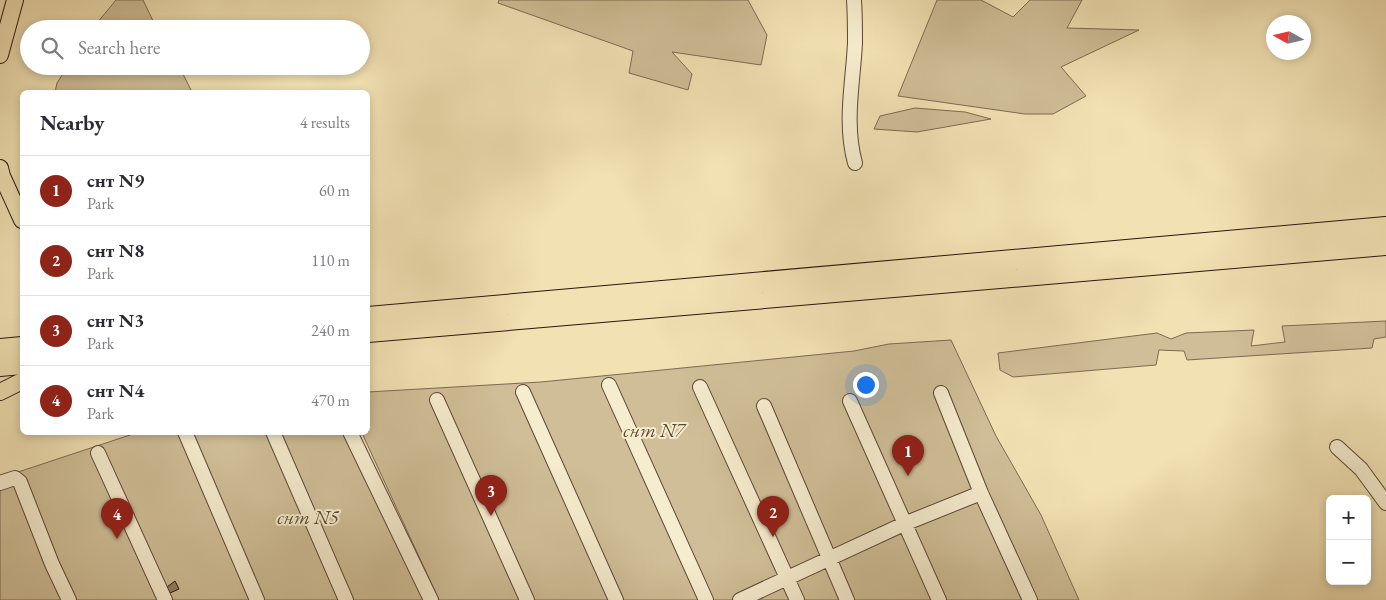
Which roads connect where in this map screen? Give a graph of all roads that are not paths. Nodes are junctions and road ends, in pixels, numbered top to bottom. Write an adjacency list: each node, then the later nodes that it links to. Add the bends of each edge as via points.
1 (5, 0): 4 (main road)
2 (13, 0): 5 (main road); 6 (main road)
3 (854, 0): 7 (street, via 855,42 849,113 850,147)
4 (0, 7)
5 (0, 27)
6 (0, 54)
7 (855, 163)
8 (0, 168): 9 (main road)
9 (20, 216)
10 (1386, 227): 12 (highway)
11 (1386, 245): 13 (highway)
12 (370, 317)
13 (370, 332)
14 (20, 347): 15 (highway)
15 (0, 349)
16 (20, 364): 17 (highway)
17 (0, 366)
18 (20, 382): 21 (main road)
19 (609, 385): 47 (street)
20 (700, 387): 38 (street)
21 (0, 392)
22 (523, 392): 46 (street)
23 (941, 393): 34 (street)
24 (437, 400): 45 (street)
25 (850, 401): 36 (street)
26 (764, 406): 37 (street)
27 (186, 435): 41 (street)
28 (274, 435): 42 (street)
29 (351, 435): 43 (street)
30 (359, 435): 44 (street)
31 (1337, 447): 35 (street, via 1360,469)
32 (98, 453): 40 (street)
33 (0, 483): 39 (street, via 15,478 20,482 52,564)
34 (981, 493): 36 (street); 52 (street)
35 (1386, 503)
36 (904, 524): 37 (street); 51 (street)
37 (829, 559): 38 (street); 50 (street)
38 (787, 578): 48 (street); 49 (street)
39 (70, 600)
40 (165, 600)
41 (257, 600)
42 (346, 600)
43 (431, 600)
44 (436, 600)
45 (527, 600)
46 (616, 600)
47 (706, 600)
48 (740, 600)
49 (797, 600)
50 (847, 600)
51 (939, 600)
52 (1030, 600)

